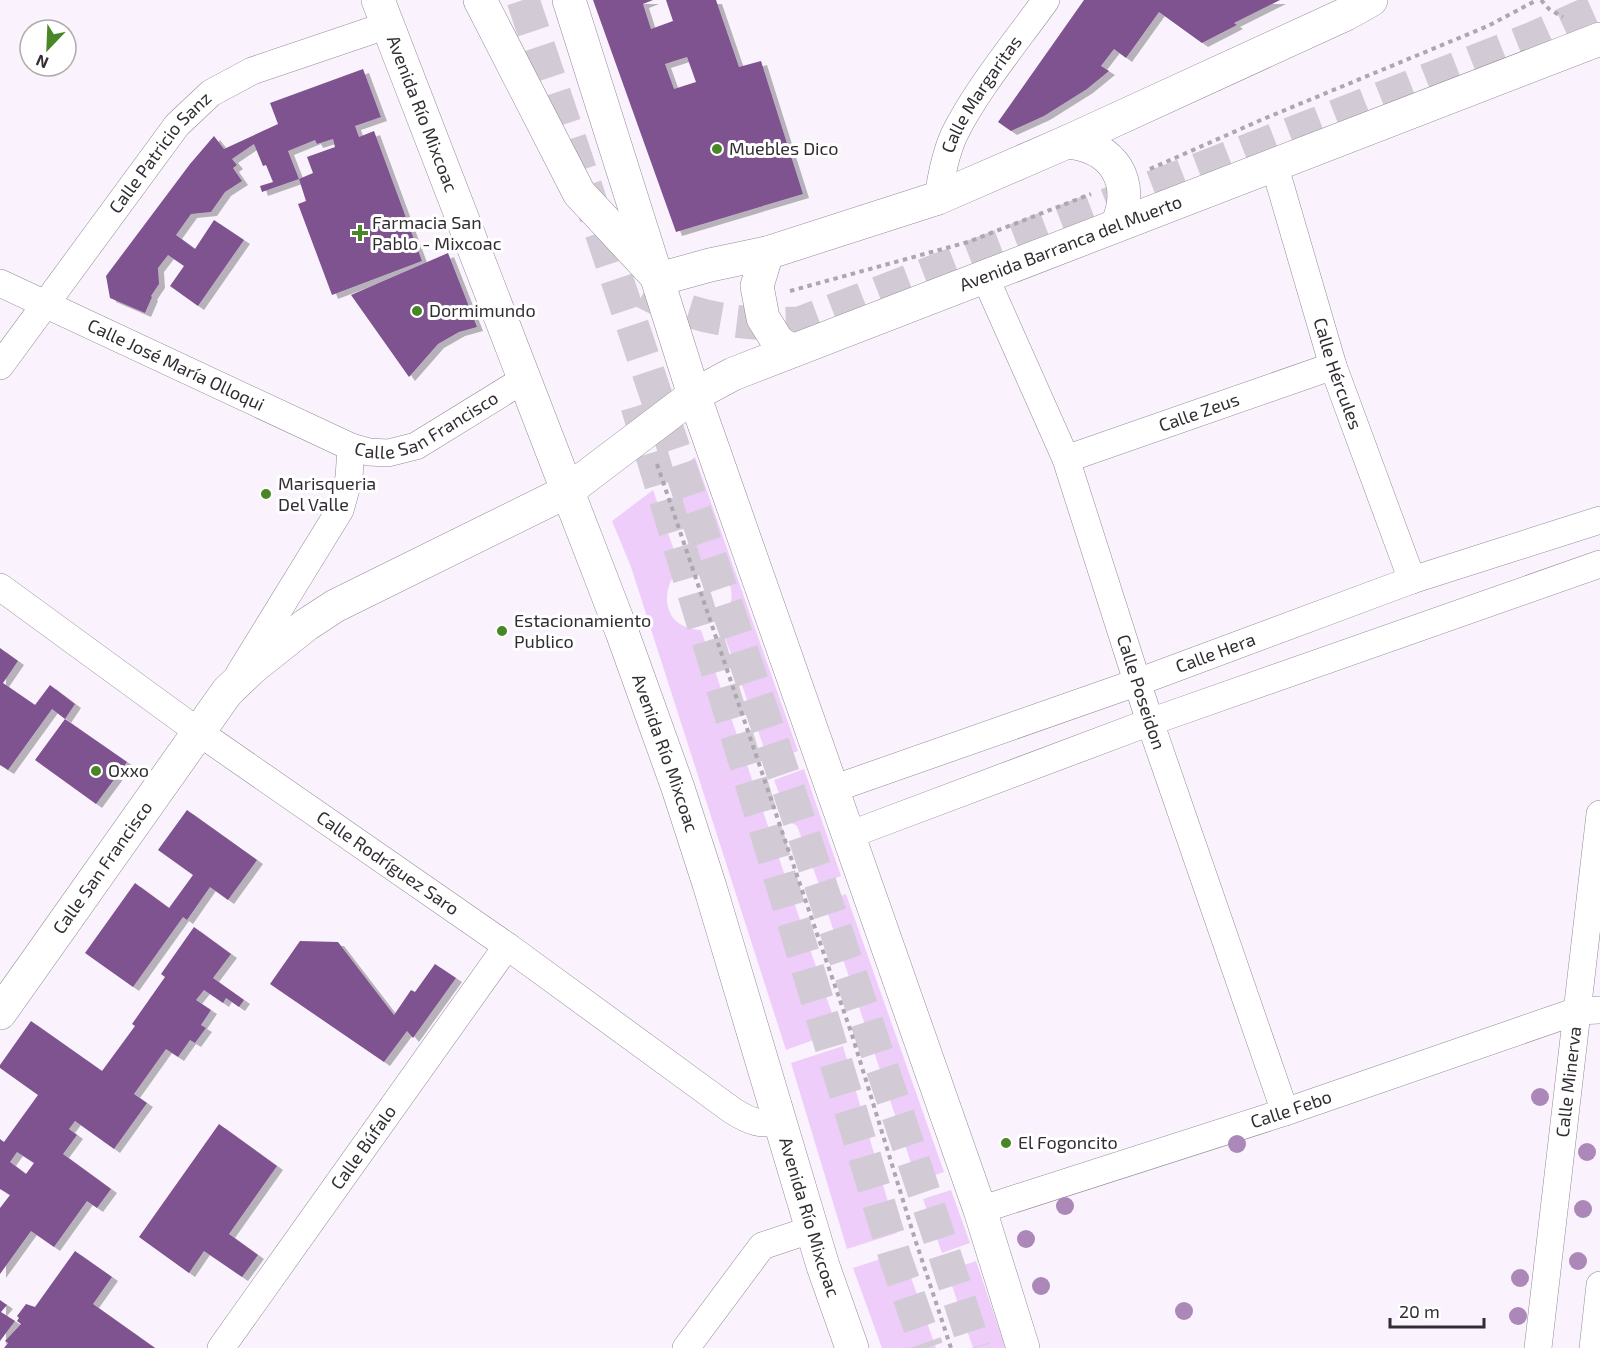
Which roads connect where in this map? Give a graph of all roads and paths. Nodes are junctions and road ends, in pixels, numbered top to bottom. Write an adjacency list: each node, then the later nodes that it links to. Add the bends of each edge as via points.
1 (480, 0): 13 (main road, via 579,193)
2 (570, 0): 13 (main road)
3 (1046, 0): 9 (street, Calle Margaritas, via 967,110 946,156)
4 (1371, 0): 7 (main road)
5 (383, 13): 15 (street, Calle Patricio Sanz, via 211,93 177,125); 19 (main road, Avenida Río Mixcoac)
6 (1594, 44): 8 (main road, Avenida Barranca del Muerto)
7 (1067, 142): 9 (main road); 10 (main road, via 1095,148 1117,168 1125,196)
8 (1274, 164): 10 (main road, Avenida Barranca del Muerto); 18 (street, Calle Hércules)
9 (939, 198): 11 (main road)
10 (1117, 225): 12 (main road, Avenida Barranca del Muerto)
11 (767, 253): 13 (main road); 16 (main road, via 757,286 763,318 778,342)
12 (985, 276): 16 (main road, Avenida Barranca del Muerto); 23 (street, Calle Poseidon)
13 (659, 279): 20 (main road)
14 (0, 283): 15 (street, Calle José María Olloqui)
15 (45, 306): 17 (street, Calle Patricio Sanz); 22 (street, Calle José María Olloqui)
16 (792, 351): 20 (main road, Avenida Barranca del Muerto)
17 (0, 366)
18 (1333, 366): 23 (street, Calle Zeus); 27 (street, Calle Hércules)
19 (523, 380): 22 (street, Calle San Francisco, via 416,446 388,453); 24 (main road, Avenida Río Mixcoac)
20 (694, 394): 21 (main road, Avenida Barranca del Muerto); 33 (main road)
21 (646, 432): 24 (main road, Avenida Barranca del Muerto); 47 (path, via 852,1035)
22 (351, 447): 30 (street, Calle San Francisco, via 349,478 340,510)
23 (1066, 459): 29 (street, Calle Poseidon)
24 (566, 492): 30 (main road, Calle San Francisco, via 335,606 278,645); 40 (main road, Avenida Río Mixcoac, via 678,788)
25 (1600, 520): 27 (street, Calle Hera)
26 (1600, 564): 31 (street)
27 (1412, 580): 29 (street, Calle Hera)
28 (0, 587): 32 (street, Calle Rodríguez Saro)
29 (1138, 682): 31 (street, Calle Poseidon); 33 (street, Calle Hera)
30 (227, 692): 32 (main road, Calle San Francisco)
31 (1150, 722): 35 (street); 39 (street, Calle Poseidon)
32 (200, 733): 36 (street, Calle Rodríguez Saro); 38 (main road, Calle San Francisco)
33 (833, 789): 35 (main road)
34 (1600, 814): 37 (street, Calle Minerva)
35 (849, 835): 41 (main road)
36 (507, 946): 40 (street, Calle Rodríguez Saro, via 733,1111 749,1121); 44 (street, Calle Búfalo)
37 (1588, 1011): 39 (street, Calle Febo); 49 (street, Calle Minerva)
38 (0, 1013)
39 (1285, 1112): 41 (street, Calle Febo)
40 (780, 1121): 42 (main road, Avenida Río Mixcoac)
41 (980, 1210): 48 (main road)
42 (813, 1229): 45 (street, via 762,1246); 46 (main road, Avenida Río Mixcoac)
43 (1600, 1285): 50 (street)
44 (221, 1348)
45 (686, 1348)
46 (852, 1348)
47 (951, 1348)
48 (1023, 1348)
49 (1538, 1348)
50 (1593, 1348)

